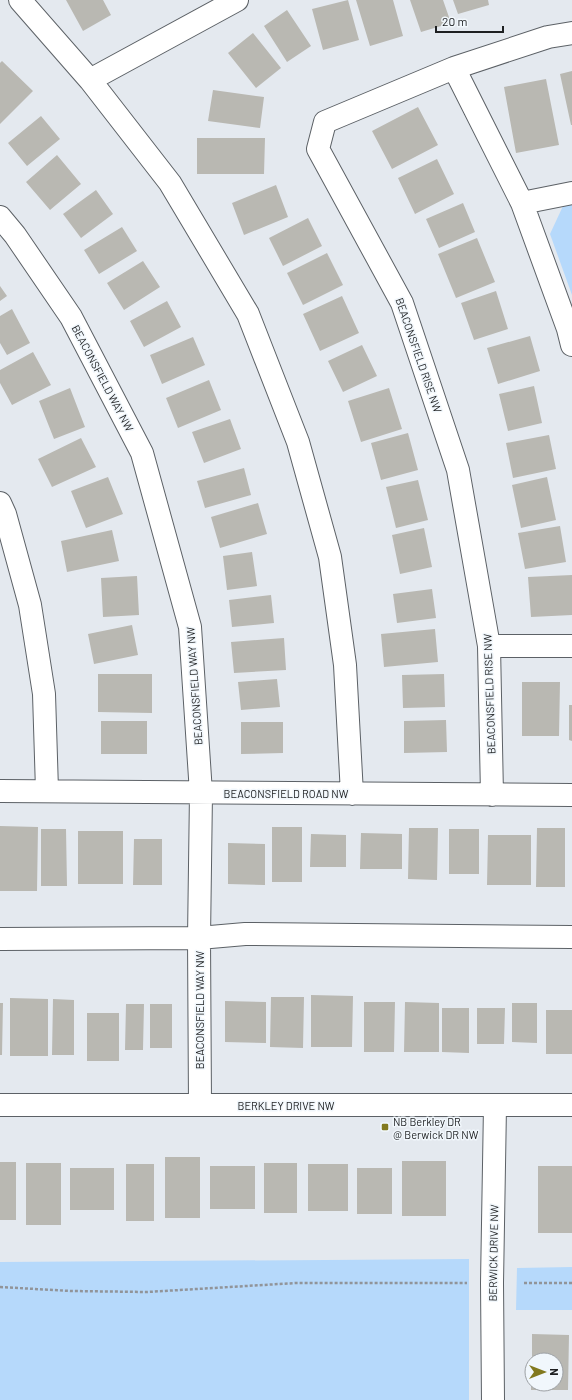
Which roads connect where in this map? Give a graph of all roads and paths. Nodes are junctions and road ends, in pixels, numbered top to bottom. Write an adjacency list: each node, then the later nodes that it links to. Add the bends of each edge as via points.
1 (20, 0): 5 (street)
2 (237, 0): 5 (street)
3 (572, 33): 4 (street, BEACONSFIELD RISE NW, via 548,37)
4 (454, 68): 7 (street); 11 (street, BEACONSFIELD RISE NW, via 325,122 318,149 402,302 458,470)
5 (90, 80): 16 (street, via 170,184 248,314 298,442 330,557 345,666)
6 (572, 193): 7 (street)
7 (522, 203): 9 (street)
8 (0, 217): 15 (street, BEACONSFIELD WAY NW, via 71,317 142,453 190,627)
9 (572, 345)
10 (0, 503): 13 (street, via 30,605 44,694)
11 (489, 646): 12 (street); 17 (street, BEACONSFIELD RISE NW)
12 (572, 646)
13 (47, 790): 14 (street, BEACONSFIELD ROAD NW); 15 (street, BEACONSFIELD ROAD NW)
14 (0, 791)
15 (201, 793): 16 (street, BEACONSFIELD ROAD NW); 20 (street, BEACONSFIELD WAY NW)
16 (352, 794): 17 (street, BEACONSFIELD ROAD NW)
17 (492, 795): 18 (street, BEACONSFIELD ROAD NW)
18 (572, 795)
19 (572, 937): 20 (street, via 246,934)
20 (199, 938): 21 (street); 23 (street, BEACONSFIELD WAY NW)
21 (0, 939)
22 (0, 1104): 23 (street, BERKLEY DRIVE NW)
23 (200, 1105): 24 (street, BERKLEY DRIVE NW)
24 (495, 1106): 25 (street, BERKLEY DRIVE NW); 30 (street, BERWICK DRIVE NW)
25 (572, 1106)
26 (466, 1283): 29 (path, via 296,1283 147,1292)
27 (524, 1283): 28 (path)
28 (572, 1283)
29 (0, 1287)
30 (493, 1400)

